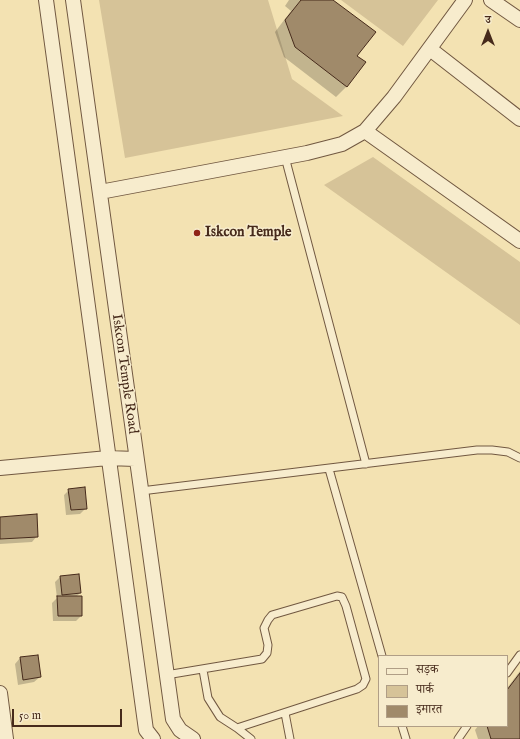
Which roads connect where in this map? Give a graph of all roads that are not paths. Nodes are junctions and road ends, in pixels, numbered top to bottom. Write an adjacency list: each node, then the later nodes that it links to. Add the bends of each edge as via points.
1 (46, 0): 12 (street, Iskcon Temple Road)
2 (74, 0): 10 (street, Iskcon Temple Road)
3 (465, 0): 6 (street)
4 (491, 0): 5 (street)
5 (520, 20)
6 (430, 49): 7 (street); 8 (street)
7 (520, 119)
8 (365, 131): 9 (street, via 342,144); 11 (street)
9 (285, 157): 10 (street); 15 (lane)
10 (100, 192): 14 (street, Iskcon Temple Road)
11 (520, 241)
12 (108, 458): 14 (street); 16 (street); 30 (street, Iskcon Temple Road, via 146,730)
13 (520, 458): 15 (lane, via 508,452 477,450)
14 (135, 459): 18 (street, Iskcon Temple Road)
15 (366, 464): 17 (lane)
16 (0, 468)
17 (329, 469): 18 (lane); 19 (lane)
18 (141, 491): 23 (street, Iskcon Temple Road)
19 (382, 655)
20 (520, 655): 22 (lane)
21 (203, 670): 23 (lane); 25 (lane, via 262,659 267,653 264,628 272,616 337,596 342,598 366,679 357,689); 28 (lane, via 208,698 220,717)
22 (508, 671)
23 (166, 675): 31 (street, Iskcon Temple Road, via 173,719 180,730)
24 (0, 693): 29 (street)
25 (285, 713): 28 (lane); 33 (lane)
26 (402, 727): 34 (lane)
27 (466, 727): 35 (lane)
28 (237, 728): 32 (lane)
29 (6, 739)
30 (153, 739)
31 (193, 739)
32 (251, 739)
33 (290, 739)
34 (406, 739)
35 (458, 739)

